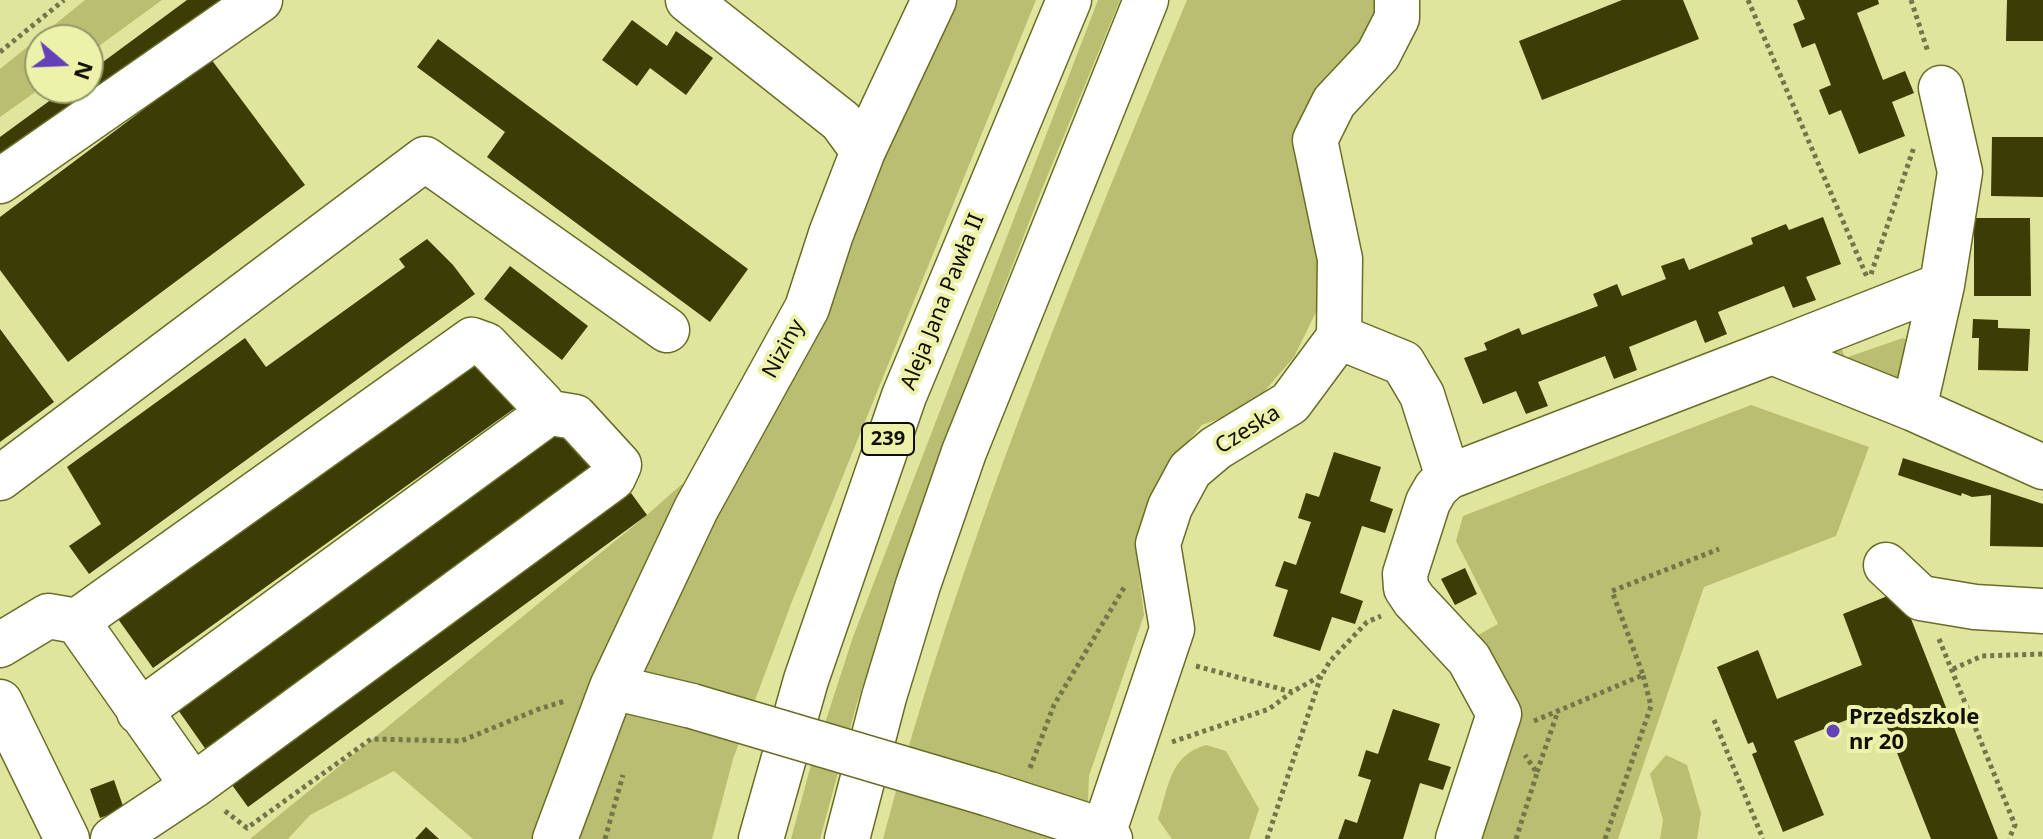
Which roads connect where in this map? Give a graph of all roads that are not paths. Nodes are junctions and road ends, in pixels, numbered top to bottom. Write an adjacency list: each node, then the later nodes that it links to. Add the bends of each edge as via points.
1 (260, 0): 11 (street)
2 (688, 0): 10 (street, via 841,121)
3 (934, 0): 10 (street, Niziny)
4 (1062, 0): 8 (street)
5 (1069, 0): 8 (street, Aleja Jana Pawła II / 239)
6 (1146, 0): 36 (street, via 964,452 888,683)
7 (1397, 0): 14 (street, via 1397,18 1378,55 1334,102 1315,140 1340,259)
8 (1047, 50): 22 (street, Aleja Jana Pawła II / 239, via 904,396)
9 (1944, 100): 12 (street, via 1960,172)
10 (863, 151): 26 (street, Niziny, via 807,308 696,509)
11 (0, 181)
12 (1942, 285): 15 (street); 16 (street)
13 (667, 330): 20 (street, via 425,159)
14 (1339, 337): 19 (street, via 1403,363 1422,395); 30 (street, Czeska, via 1290,403 1190,470 1170,507 1158,544 1172,629)
15 (1772, 352): 16 (street); 19 (street)
16 (1914, 409): 18 (street)
17 (545, 412): 24 (street, via 486,345 472,340); 28 (street); 29 (street, via 575,417 619,465 613,478)
18 (2043, 467)
19 (1448, 477): 37 (street, via 1428,502 1405,574 1414,600 1469,659 1499,714)
20 (0, 478)
21 (1886, 565): 23 (street, via 1921,598)
22 (829, 609): 34 (street, via 784,679); 35 (street, Aleja Jana Pawła II / 239)
23 (2043, 611)
24 (77, 621): 25 (street, via 48,616); 28 (street)
25 (0, 645)
26 (612, 687): 30 (street, Czeska, bridge, via 692,706); 33 (street, Niziny)
27 (0, 702): 31 (street)
28 (139, 712): 29 (street)
29 (193, 786): 32 (street)
30 (1107, 835)
31 (67, 839)
32 (113, 839)
33 (555, 839)
34 (737, 839)
35 (761, 839)
36 (847, 839)
37 (1458, 839)

